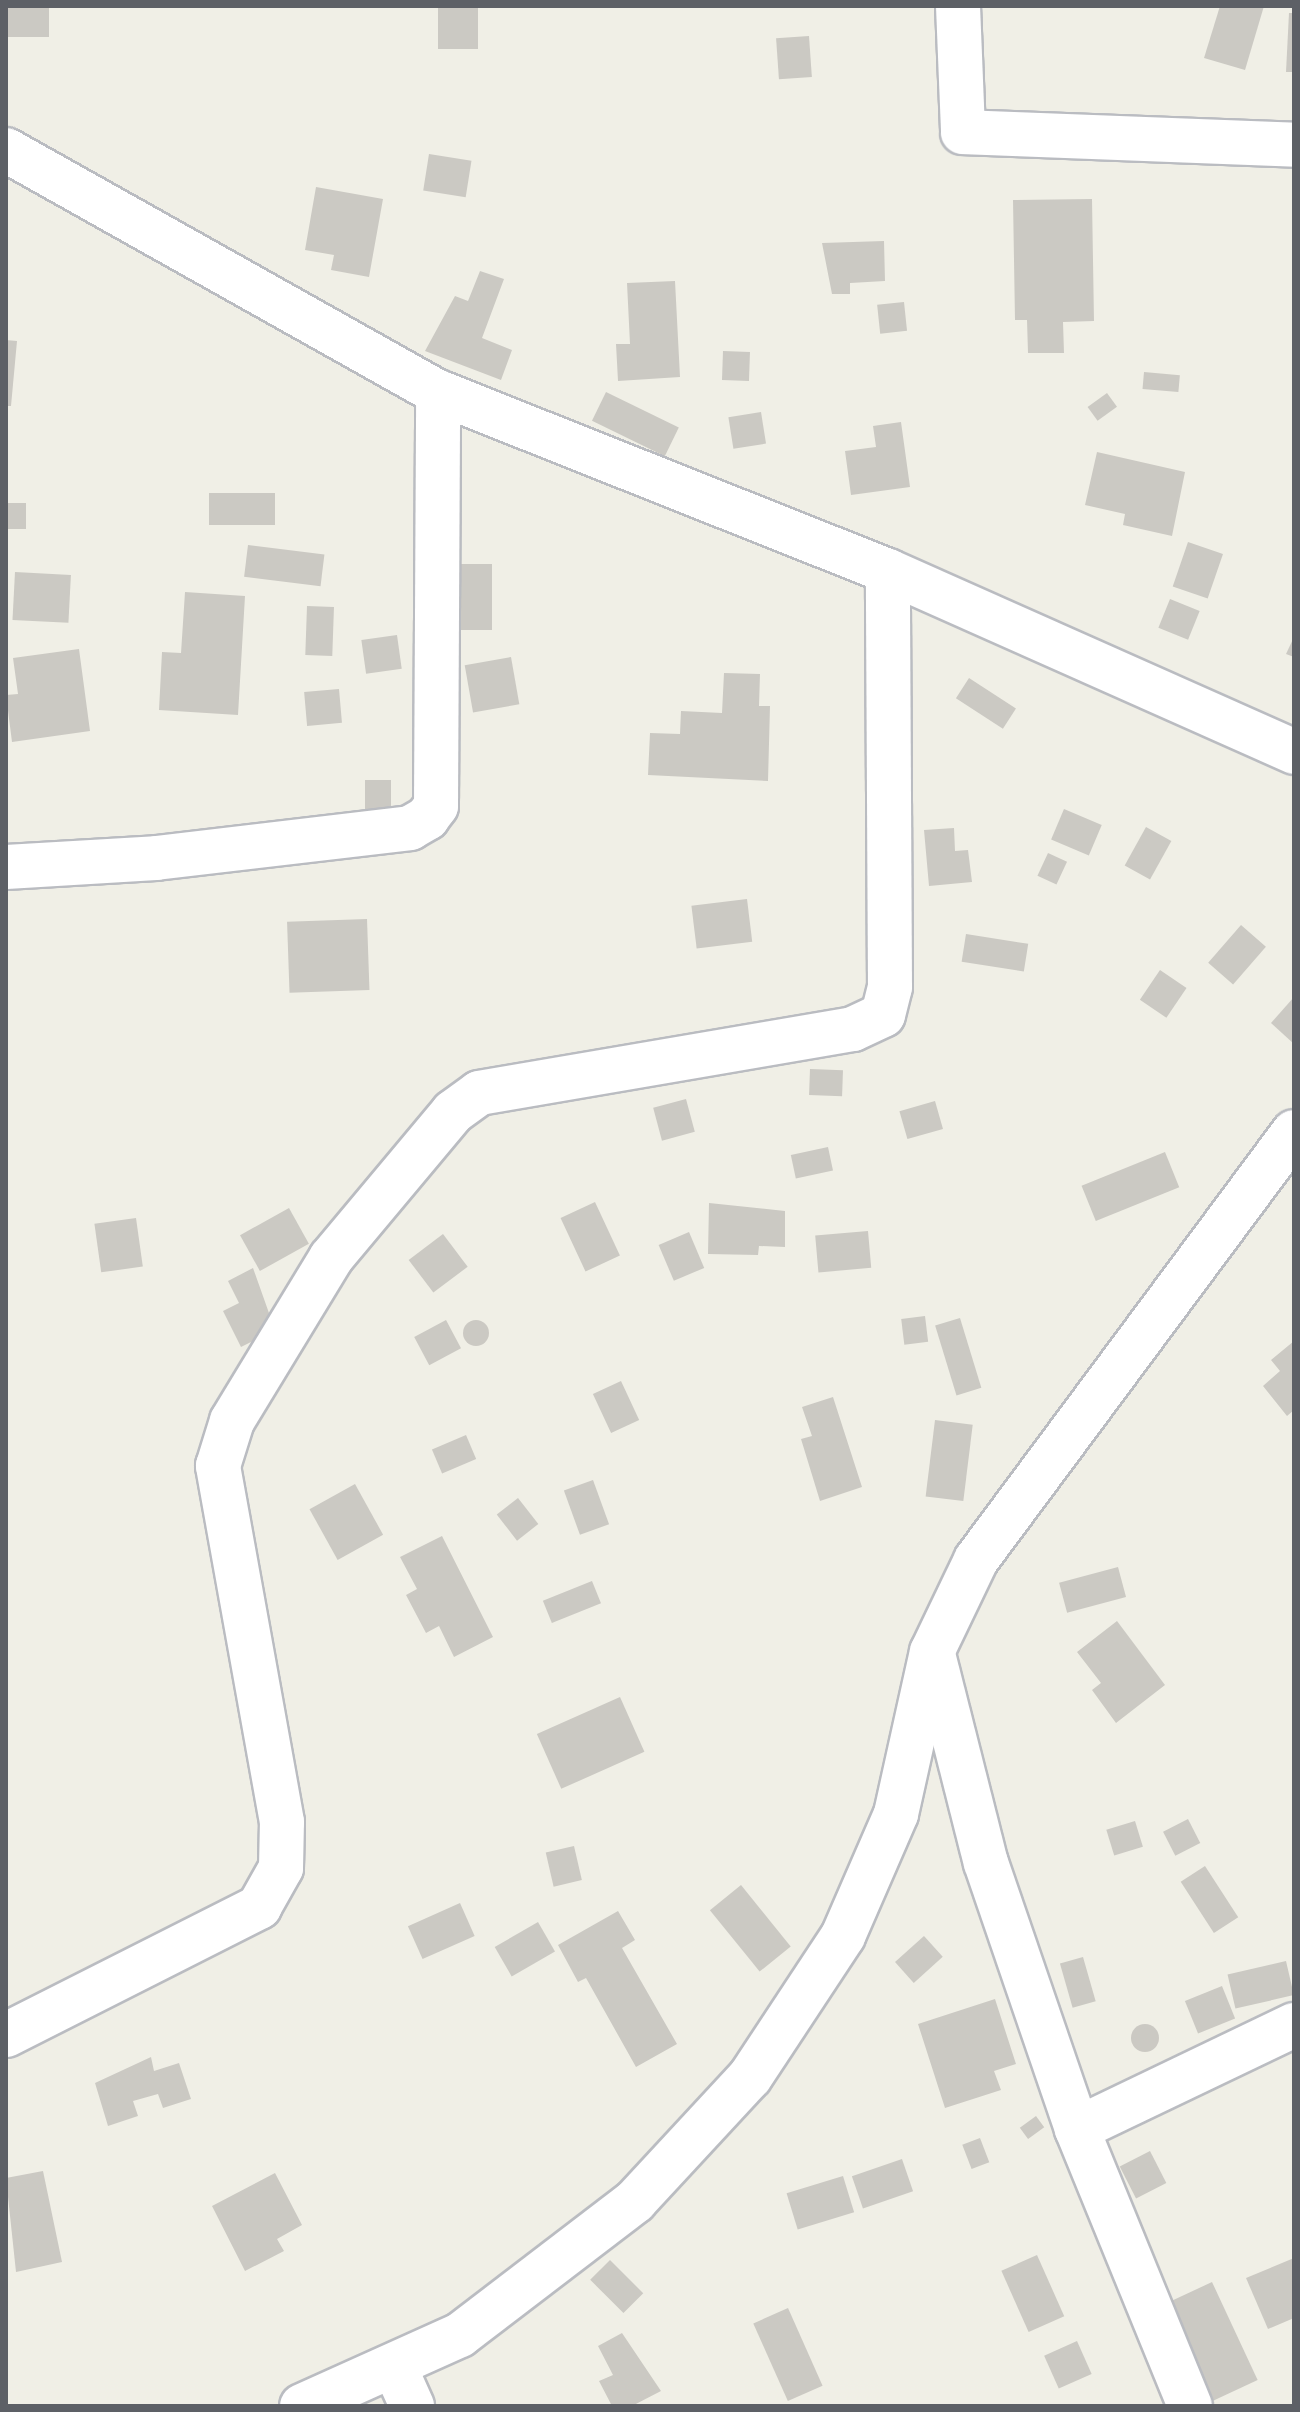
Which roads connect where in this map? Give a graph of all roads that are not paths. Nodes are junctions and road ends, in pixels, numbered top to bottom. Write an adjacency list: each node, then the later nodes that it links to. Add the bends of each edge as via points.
1 (958, 6): 2 (street, via 963,132)
2 (1294, 145)
3 (6, 150): 4 (street)
4 (438, 392): 5 (street); 7 (street, via 436,806 427,818 410,828 172,856)
5 (888, 571): 6 (street); 11 (street, via 890,987 883,1015 853,1029 479,1093 453,1112 331,1258 232,1421 218,1466 282,1822 281,1868 259,1907)
6 (1294, 752)
7 (6, 867)
8 (1294, 1132): 9 (street, via 976,1560)
9 (932, 1652): 12 (street, via 986,1863); 13 (street, via 884,1841 843,1936 750,2077 635,2201 460,2335)
10 (1294, 2025): 12 (street)
11 (6, 2035)
12 (1077, 2129): 15 (street)
13 (403, 2387): 14 (street)
14 (302, 2406)
15 (1190, 2406)

